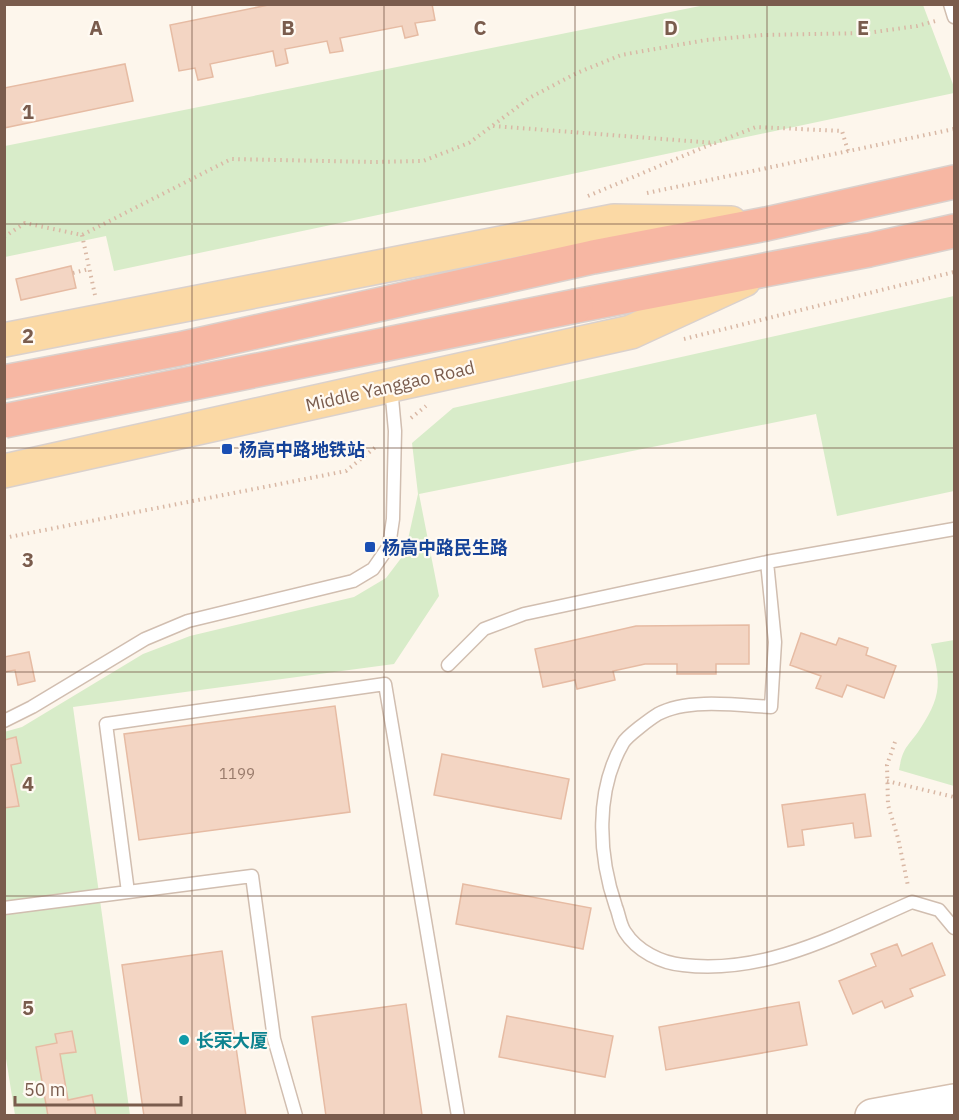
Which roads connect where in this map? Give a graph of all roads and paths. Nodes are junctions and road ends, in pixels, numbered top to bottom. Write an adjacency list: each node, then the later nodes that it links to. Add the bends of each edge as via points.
1 (950, 4): 2 (lane)
2 (954, 16): 3 (path, via 867,33 706,40 621,55 531,96)
3 (492, 126): 4 (path); 10 (path, via 469,143 423,161 231,159)
4 (715, 143): 5 (path, via 756,127 842,131); 7 (path)
5 (848, 151)
6 (954, 182): 8 (highway)
7 (579, 200)
8 (766, 224): 17 (main road, via 614,221); 19 (highway, via 565,262 179,348)
9 (954, 231): 13 (highway, Middle Yanggao Road)
10 (82, 235): 11 (path, via 25,223); 12 (path)
11 (4, 237)
12 (89, 269): 15 (path); 16 (path)
13 (765, 270): 20 (main road, Middle Yanggao Road, via 631,332); 22 (highway, Middle Yanggao Road, bridge)
14 (954, 272): 18 (path)
15 (73, 273)
16 (95, 295)
17 (4, 340)
18 (683, 340)
19 (4, 382)
20 (391, 387): 23 (lane); 24 (main road, Middle Yanggao Road)
21 (432, 401): 23 (path)
22 (4, 421)
23 (395, 431): 26 (path, via 346,471); 29 (lane, via 392,528 389,546 373,569 353,581 177,625 145,639)
24 (4, 471)
25 (954, 529): 27 (lane)
26 (4, 538)
27 (767, 562): 28 (lane, via 525,614 484,629); 34 (lane, via 775,642 771,706 695,704 659,714 624,741 609,776 601,823 608,882 625,932 648,955 681,965 740,965 788,955)
28 (448, 664)
29 (4, 721)
30 (895, 742): 31 (path, via 887,765)
31 (887, 781): 32 (path); 34 (path, via 888,805)
32 (954, 797)
33 (128, 892): 35 (lane); 38 (lane, via 252,876 274,1039); 39 (lane, via 106,724 385,684)
34 (912, 902): 36 (lane, via 939,910)
35 (4, 908)
36 (954, 928)
37 (954, 1101): 40 (street)
38 (296, 1116)
39 (458, 1116)
40 (872, 1116)

